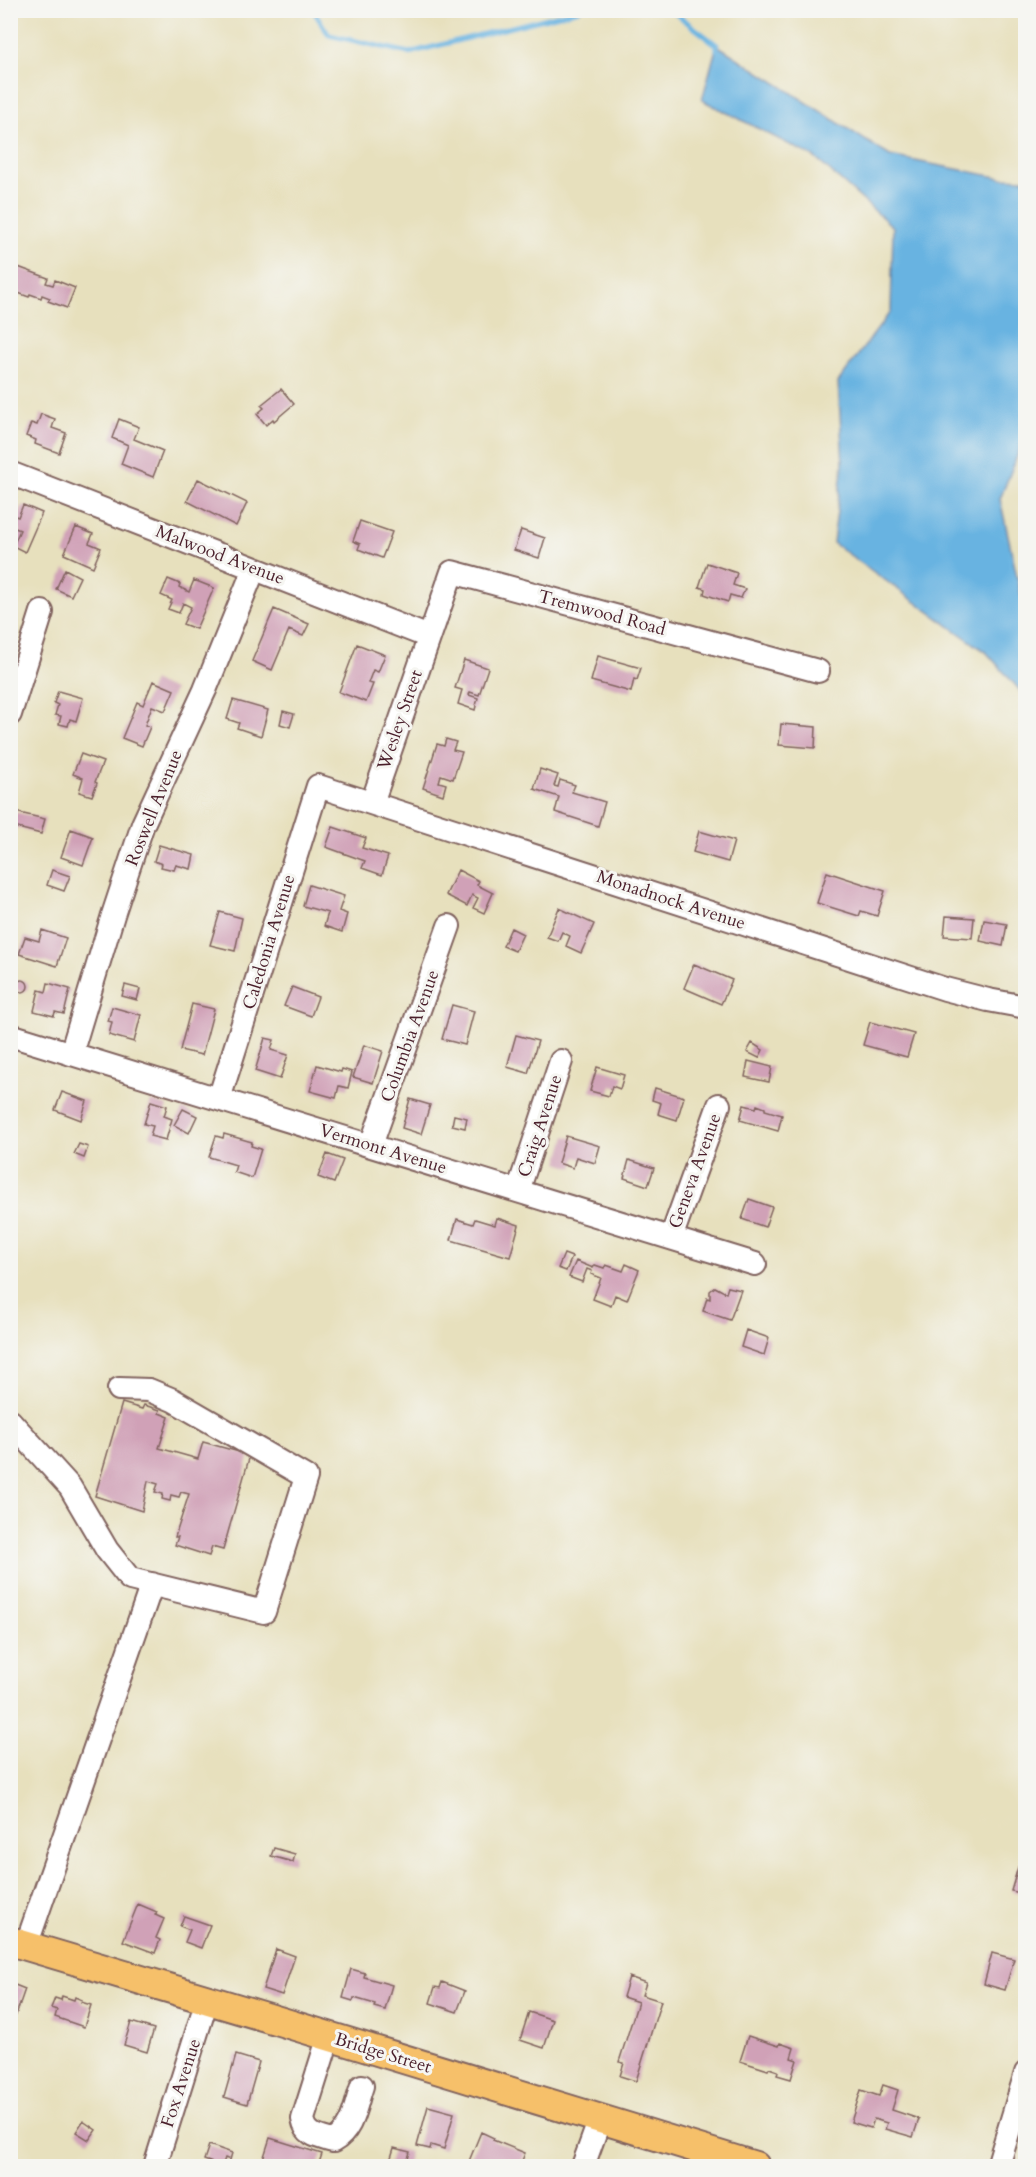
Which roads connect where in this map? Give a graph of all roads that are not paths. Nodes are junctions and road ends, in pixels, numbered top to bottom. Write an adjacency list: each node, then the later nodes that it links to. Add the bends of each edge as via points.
1 (10, 473): 2 (street, Malwood Avenue)
2 (254, 569): 4 (street, Malwood Avenue); 12 (street, Roswell Avenue, via 205,690 143,824)
3 (42, 612): 6 (street)
4 (429, 637): 5 (street, Tremwood Road, via 452,572); 8 (street, Wesley Street)
5 (818, 671)
6 (10, 714)
7 (318, 786): 8 (street, Monadnock Avenue); 14 (street, Caledonia Avenue)
8 (372, 803): 10 (street, Monadnock Avenue, via 945,989)
9 (449, 926): 16 (street, Columbia Avenue)
10 (1026, 1007)
11 (10, 1035): 12 (street, Vermont Avenue)
12 (71, 1054): 14 (street, Vermont Avenue)
13 (561, 1061): 17 (street, Craig Avenue)
14 (219, 1099): 16 (street, Vermont Avenue)
15 (719, 1105): 18 (street, Geneva Avenue)
16 (371, 1145): 17 (street, Vermont Avenue)
17 (518, 1191): 18 (street, Vermont Avenue)
18 (671, 1238): 19 (street, Vermont Avenue)
19 (755, 1264)
20 (119, 1389): 22 (street, via 149,1390 173,1400 306,1477 264,1612)
21 (10, 1421): 22 (street, via 70,1487 129,1579)
22 (152, 1584): 23 (street)
23 (18, 1944): 24 (main road, Bridge Street)
24 (207, 2000): 25 (main road, Bridge Street); 30 (street, Fox Avenue)
25 (329, 2036): 27 (street, via 303,2119 304,2128 312,2135 333,2140 342,2136); 28 (main road, Bridge Street)
26 (1026, 2073): 32 (street)
27 (362, 2086)
28 (600, 2119): 29 (main road, Bridge Street); 31 (street)
29 (738, 2164)
30 (155, 2166)
31 (583, 2166)
32 (998, 2166)

